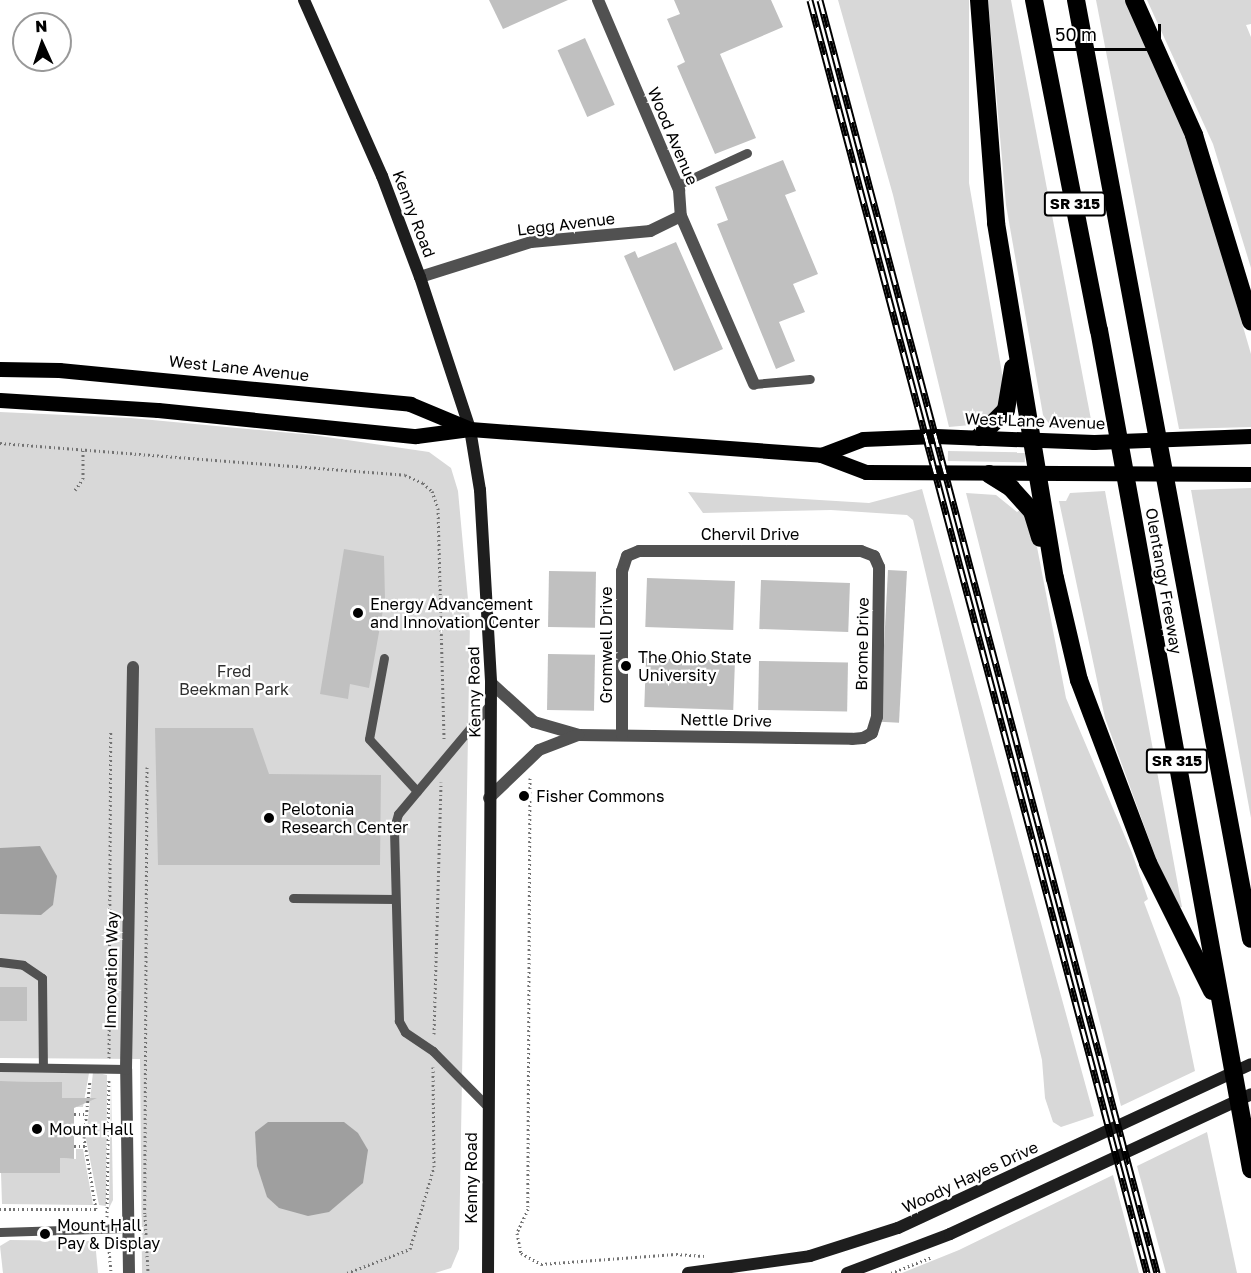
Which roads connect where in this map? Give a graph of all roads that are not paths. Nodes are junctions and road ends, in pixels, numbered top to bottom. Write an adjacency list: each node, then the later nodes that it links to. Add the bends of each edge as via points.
1 (304, 0): 10 (street, Kenny Road, via 382,176)
2 (597, 0): 8 (street, Wood Avenue)
3 (979, 0): 12 (highway, via 989,155)
4 (1034, 0): 41 (highway, Olentangy Freeway / SR 315, via 1113,408)
5 (1076, 0): 39 (highway, Olentangy Freeway / SR 315, via 1174,507)
6 (1134, 0): 11 (highway, via 1194,135)
7 (747, 153): 8 (lane)
8 (677, 185): 9 (street, Wood Avenue)
9 (681, 216): 10 (street, Legg Avenue, via 650,231 531,242); 15 (street, Wood Avenue)
10 (420, 277): 17 (street, Kenny Road)
11 (1251, 321)
12 (1013, 327): 19 (highway, via 1011,397 997,422); 20 (highway)
13 (0, 369): 17 (main road, West Lane Avenue, via 70,371 410,404)
14 (810, 379): 15 (lane)
15 (754, 384)
16 (0, 400): 17 (main road, West Lane Avenue, via 158,410 416,436)
17 (470, 429): 21 (main road, West Lane Avenue); 30 (street, Kenny Road, via 486,560)
18 (1251, 436): 20 (main road, West Lane Avenue)
19 (979, 437): 20 (main road, West Lane Avenue); 21 (main road, West Lane Avenue, via 862,439)
20 (1034, 439): 23 (highway)
21 (821, 455): 22 (main road, West Lane Avenue, via 866,472)
22 (989, 474): 23 (main road, West Lane Avenue); 27 (highway, via 1011,488 1032,511)
23 (1039, 474): 24 (main road, West Lane Avenue); 27 (highway)
24 (1251, 474)
25 (627, 556): 26 (street, Chervil Drive, via 639,551 861,551); 34 (street, Gromwell Drive, via 622,571)
26 (874, 556): 32 (street, Brome Drive, via 879,567 877,717)
27 (1055, 578): 41 (highway, via 1079,680 1121,796)
28 (384, 658): 35 (lane, via 369,739)
29 (133, 667): 45 (street, Innovation Way)
30 (491, 683): 31 (street, Kenny Road); 33 (street, Nettle Drive, via 534,722)
31 (491, 703): 35 (lane); 36 (street, Kenny Road)
32 (872, 733): 34 (street, Nettle Drive, via 852,739)
33 (579, 735): 34 (street, Nettle Drive); 36 (street, Nettle Drive, via 539,750)
34 (622, 735)
35 (417, 791): 38 (lane, via 398,813 394,828)
36 (489, 798): 47 (street, Kenny Road)
37 (293, 898): 38 (lane)
38 (395, 899): 47 (lane, via 399,1021 405,1032 433,1051)
39 (1251, 939)
40 (0, 962): 44 (lane, via 23,965 42,978)
41 (1222, 1014): 48 (highway, Olentangy Freeway / SR 315)
42 (1251, 1064): 51 (street, Woody Hayes Drive, via 898,1228 810,1256)
43 (0, 1067): 44 (lane)
44 (43, 1068): 45 (lane)
45 (126, 1069): 49 (street, Innovation Way)
46 (1251, 1094): 55 (street, via 950,1234)
47 (487, 1106): 53 (street, Kenny Road)
48 (1250, 1164)
49 (126, 1228): 50 (lane); 52 (street, Innovation Way)
50 (0, 1232)
51 (736, 1270): 54 (street, Woody Hayes Drive)
52 (129, 1273)
53 (488, 1273)
54 (688, 1273)
55 (847, 1273)

